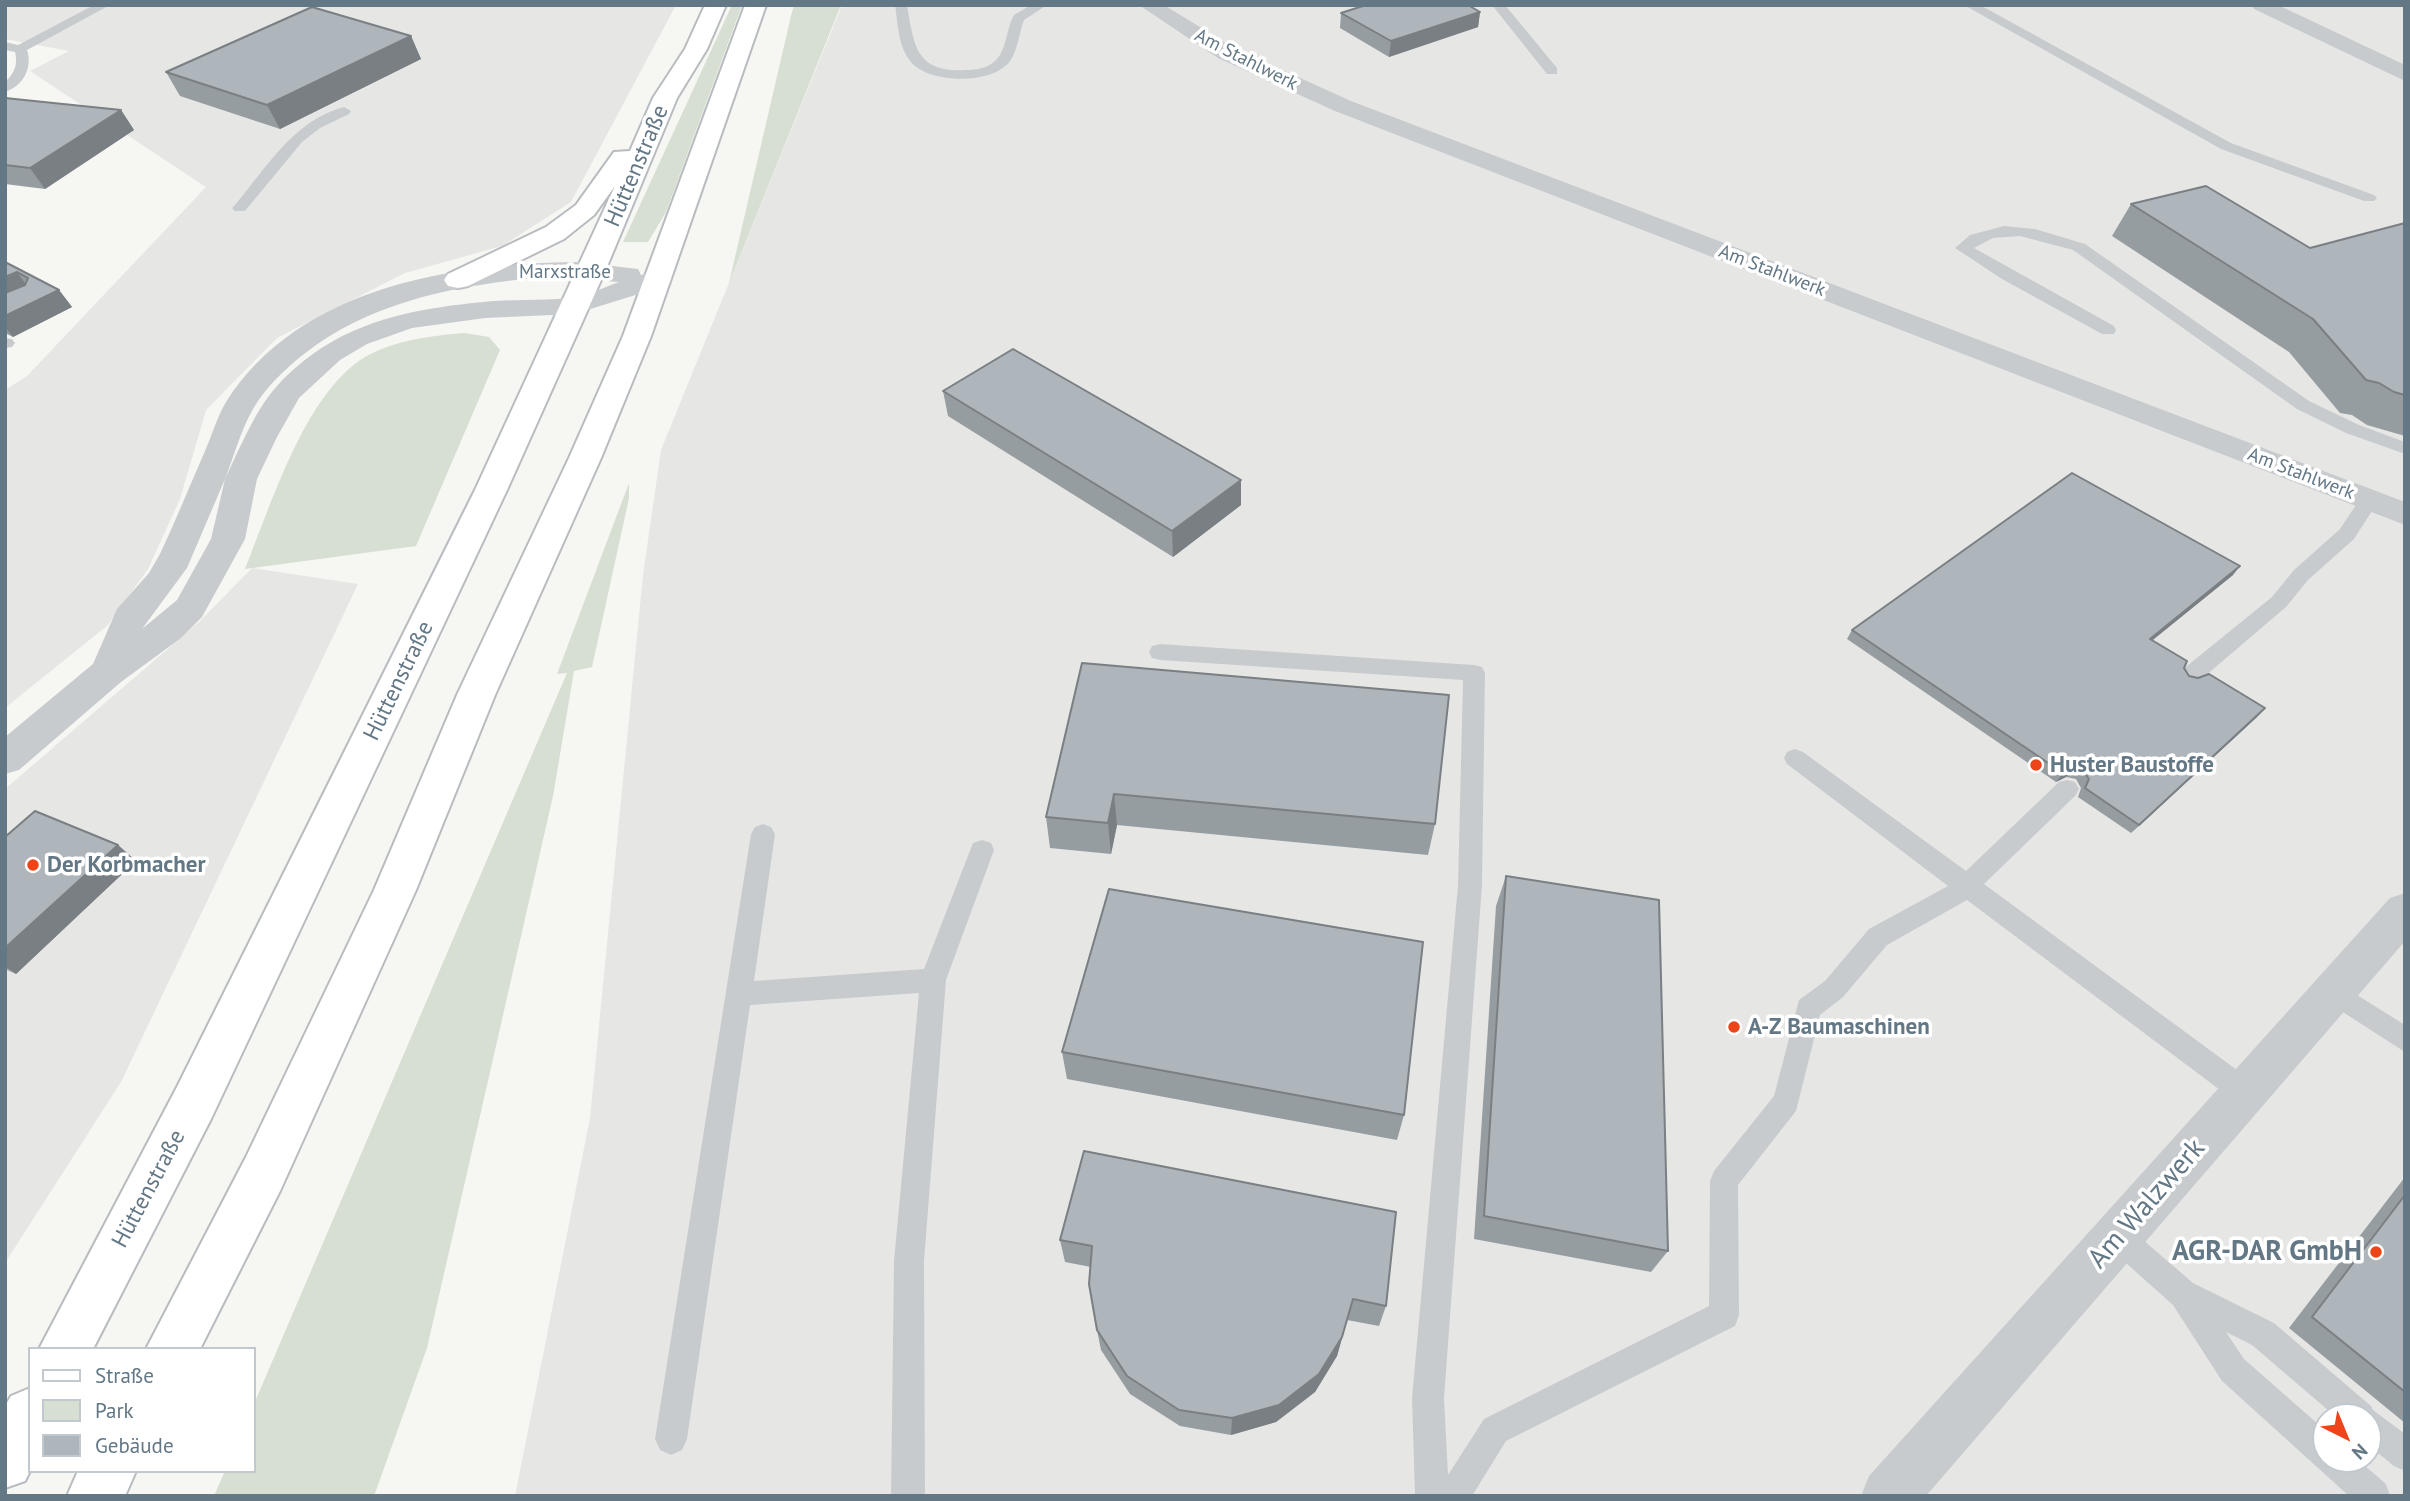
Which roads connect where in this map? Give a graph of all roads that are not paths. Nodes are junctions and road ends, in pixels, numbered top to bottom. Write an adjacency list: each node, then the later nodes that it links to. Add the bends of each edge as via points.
1 (104, 5): 11 (lane)
2 (716, 5): 15 (main road, Hüttenstraße)
3 (756, 5): 20 (main road)
4 (901, 5): 5 (lane, via 918,62 932,71 953,75 997,67 1005,59 1018,18)
5 (1041, 5)
6 (1149, 5): 25 (street, Am Stahlwerk, via 1226,53 1343,106)
7 (1498, 5): 12 (lane)
8 (1970, 5): 17 (lane, via 2226,146)
9 (2261, 5): 13 (street)
10 (5, 46): 11 (lane)
11 (20, 49): 14 (lane, via 24,68)
12 (1552, 71)
13 (2405, 74)
14 (5, 88)
15 (665, 99): 19 (main road, Hüttenstraße); 21 (main road, via 585,211 555,233)
16 (344, 111): 18 (lane, via 297,139)
17 (2369, 198)
18 (240, 208)
19 (592, 270): 20 (street, Marxstraße); 21 (street, Marxstraße); 22 (main road, Hüttenstraße)
20 (658, 279): 22 (street, Marxstraße); 45 (main road, via 606,409 476,695 395,890 263,1174)
21 (458, 280): 28 (street, Marxstraße, via 353,310 308,334 273,363 240,404 169,570 130,618)
22 (574, 306): 28 (street, Marxstraße, via 407,320 357,338 324,358 287,393 261,437 241,479 228,538 190,608); 44 (main road, Hüttenstraße, via 491,490 194,1103)
23 (2108, 330): 24 (lane, via 1963,248 1974,238 2008,231 2045,234 2079,247 2303,405 2336,423)
24 (2405, 448)
25 (2369, 500): 26 (street, Am Stahlwerk); 29 (lane, via 2347,534 2301,575 2279,602)
26 (2405, 514)
27 (1160, 652): 57 (lane, via 1474,673 1470,884 1428,1398)
28 (107, 672): 31 (street, Marxstraße)
29 (2190, 676)
30 (1795, 758): 35 (lane)
31 (5, 759)
32 (2067, 789): 35 (lane)
33 (762, 834): 39 (lane)
34 (982, 850): 37 (lane)
35 (1966, 886): 41 (lane); 58 (lane, via 1878,937 1834,989 1808,1008 1786,1102 1724,1181 1724,1315 1495,1430)
36 (2405, 911): 38 (street, Am Walzwerk)
37 (933, 980): 39 (lane); 56 (lane, via 909,1261)
38 (2333, 992): 40 (lane); 41 (street, Am Walzwerk)
39 (738, 994): 49 (lane)
40 (2405, 1040)
41 (2246, 1093): 42 (street, Am Walzwerk)
42 (2118, 1237): 43 (lane); 59 (street, Am Walzwerk)
43 (2182, 1294): 46 (lane, via 2263,1334); 50 (lane, via 2233,1370)
44 (66, 1347)
45 (173, 1347)
46 (2344, 1403)
47 (28, 1419): 52 (main road)
48 (2382, 1436): 51 (lane)
49 (671, 1439)
50 (2312, 1441)
51 (2405, 1455)
52 (5, 1461)
53 (107, 1473): 55 (main road)
54 (2348, 1473): 60 (lane)
55 (95, 1496)
56 (908, 1496)
57 (1432, 1496)
58 (1453, 1496)
59 (1889, 1496)
60 (2374, 1496)

